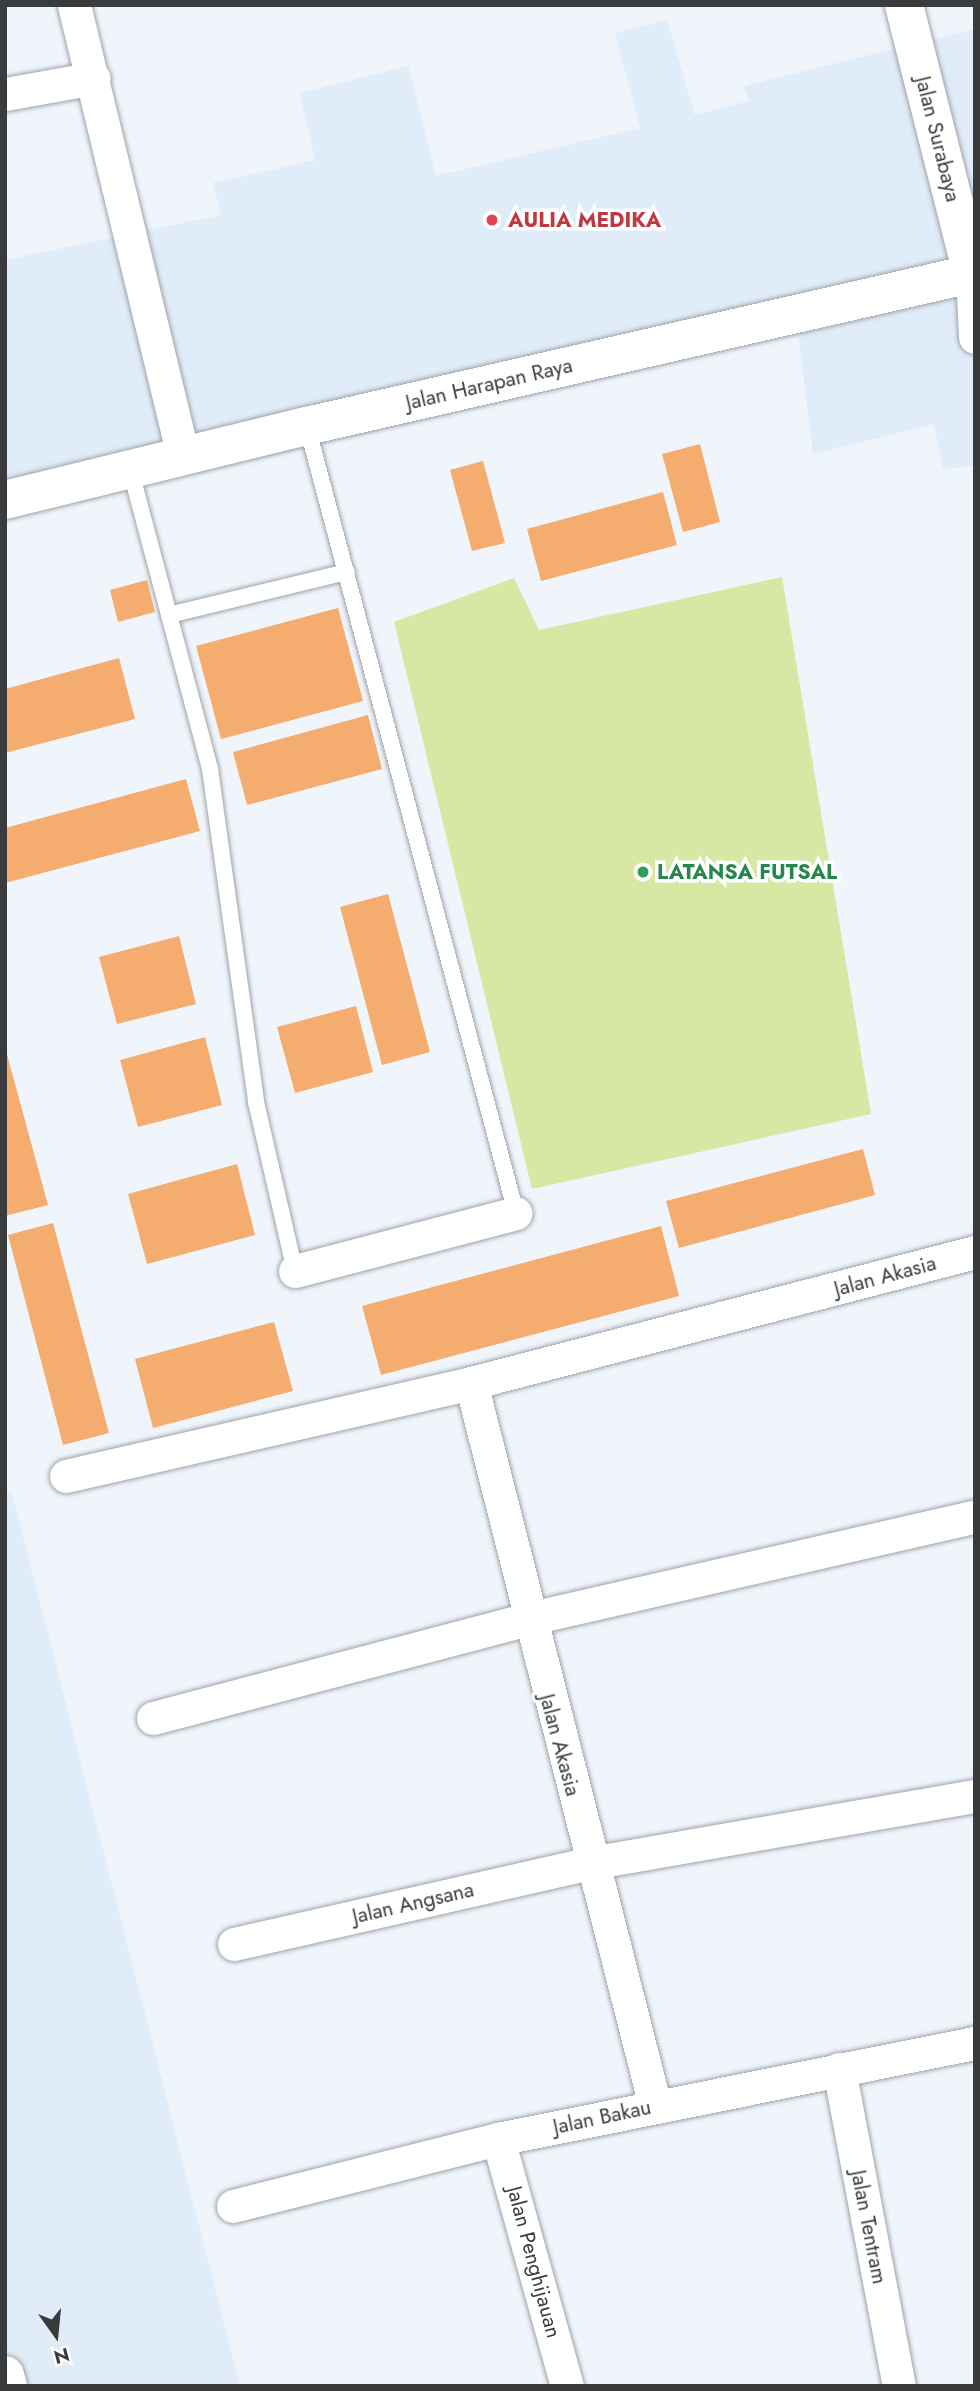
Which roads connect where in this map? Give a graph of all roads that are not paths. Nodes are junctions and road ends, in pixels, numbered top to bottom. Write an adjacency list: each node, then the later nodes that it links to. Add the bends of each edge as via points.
1 (74, 5): 3 (street)
2 (904, 5): 5 (main road, Jalan Surabaya)
3 (94, 78): 4 (street); 8 (street)
4 (5, 94)
5 (974, 273): 6 (street); 7 (main road, Jalan Harapan Raya)
6 (975, 337)
7 (307, 426): 8 (main road, Jalan Harapan Raya); 11 (lane)
8 (183, 457): 9 (main road, Jalan Harapan Raya)
9 (131, 472): 10 (main road, Jalan Harapan Raya); 12 (lane)
10 (5, 500)
11 (347, 572): 12 (lane); 13 (lane)
12 (169, 615): 15 (lane, via 210,769 256,1102)
13 (516, 1213): 15 (street)
14 (975, 1252): 16 (street, Jalan Akasia)
15 (295, 1271)
16 (471, 1383): 17 (street, Jalan Akasia); 19 (street, Jalan Akasia)
17 (66, 1476)
18 (974, 1517): 19 (street)
19 (527, 1619): 20 (street); 22 (street, Jalan Akasia)
20 (153, 1718)
21 (975, 1796): 22 (street, Jalan Angsana)
22 (592, 1863): 23 (street, Jalan Angsana); 26 (street, Jalan Akasia)
23 (234, 1944)
24 (975, 2043): 25 (street, Jalan Bakau)
25 (839, 2069): 26 (street, Jalan Bakau); 32 (street, Jalan Tentram)
26 (655, 2106): 27 (street, Jalan Bakau)
27 (498, 2139): 28 (street, Jalan Bakau); 31 (street, Jalan Penghijauan)
28 (233, 2206)
29 (5, 2375): 30 (main road)
30 (8, 2386)
31 (567, 2386)
32 (899, 2386)

